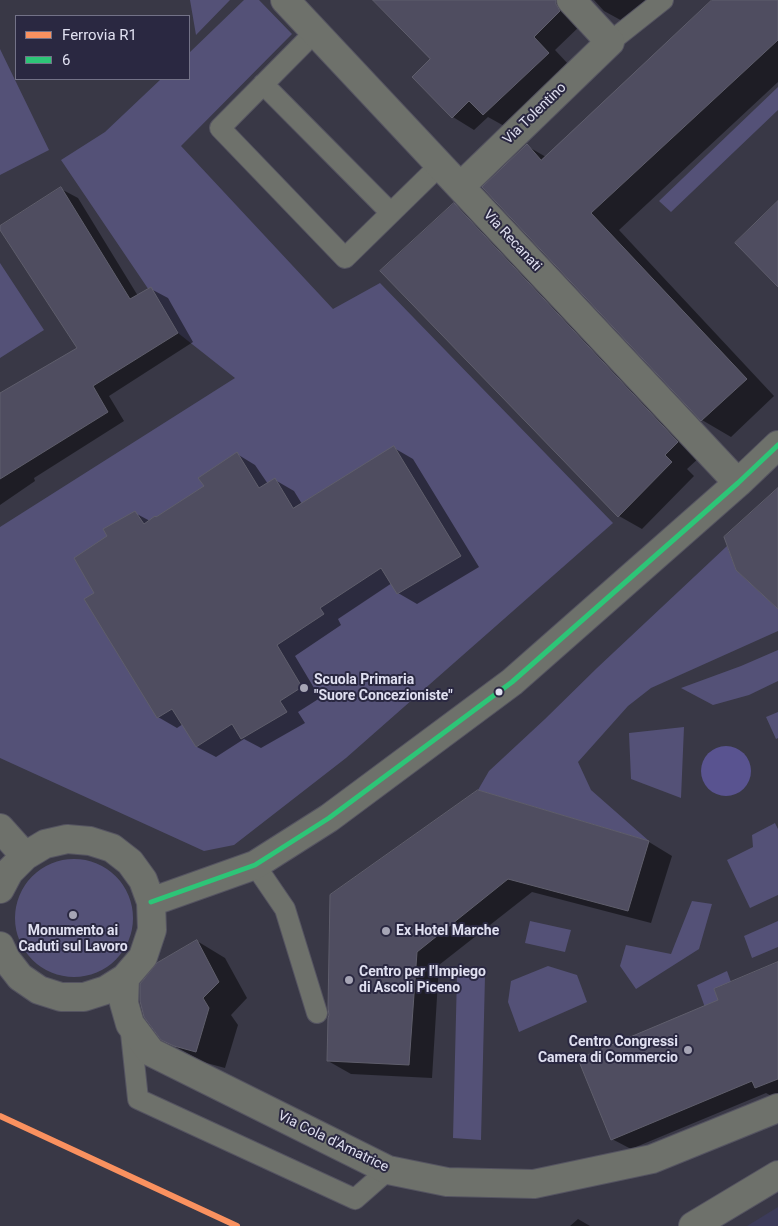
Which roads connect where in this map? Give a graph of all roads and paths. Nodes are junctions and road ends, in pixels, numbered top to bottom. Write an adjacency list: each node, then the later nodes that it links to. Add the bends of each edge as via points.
1 (285, 0): 4 (street, Via Recanati)
2 (571, 0): 5 (street)
3 (663, 0): 5 (lane)
4 (315, 32): 6 (lane); 7 (street, Via Recanati)
5 (610, 42): 8 (street, Via Tolentino)
6 (264, 84): 9 (lane); 9 (lane, via 220,128 345,258)
7 (440, 165): 8 (street, Via Recanati); 9 (lane)
8 (461, 186): 11 (street, Via Recanati)
9 (391, 213)
10 (778, 445): 11 (street)
11 (738, 483): 14 (street, via 512,682 328,818)
12 (0, 828): 13 (street)
13 (25, 856): 15 (street, via 9,872); 16 (street, via 45,844 67,839 90,841 112,848 130,862 144,880)
14 (255, 865): 16 (street); 19 (lane, via 284,909)
15 (0, 890)
16 (151, 902): 18 (street, via 152,930 143,957)
17 (0, 946): 18 (street, via 20,976 39,990 61,996 84,997 106,990)
18 (125, 978): 20 (street, Via Cola d'Amatrice, via 124,1003)
19 (317, 1013)
20 (130, 1024): 22 (street, Via Cola d'Amatrice, via 152,1052); 22 (lane, via 138,1099 355,1199)
21 (778, 1108): 22 (street, Via Cola d'Amatrice, via 652,1159 534,1184 447,1182)
22 (388, 1170)
23 (778, 1174): 24 (street)
24 (693, 1226)

